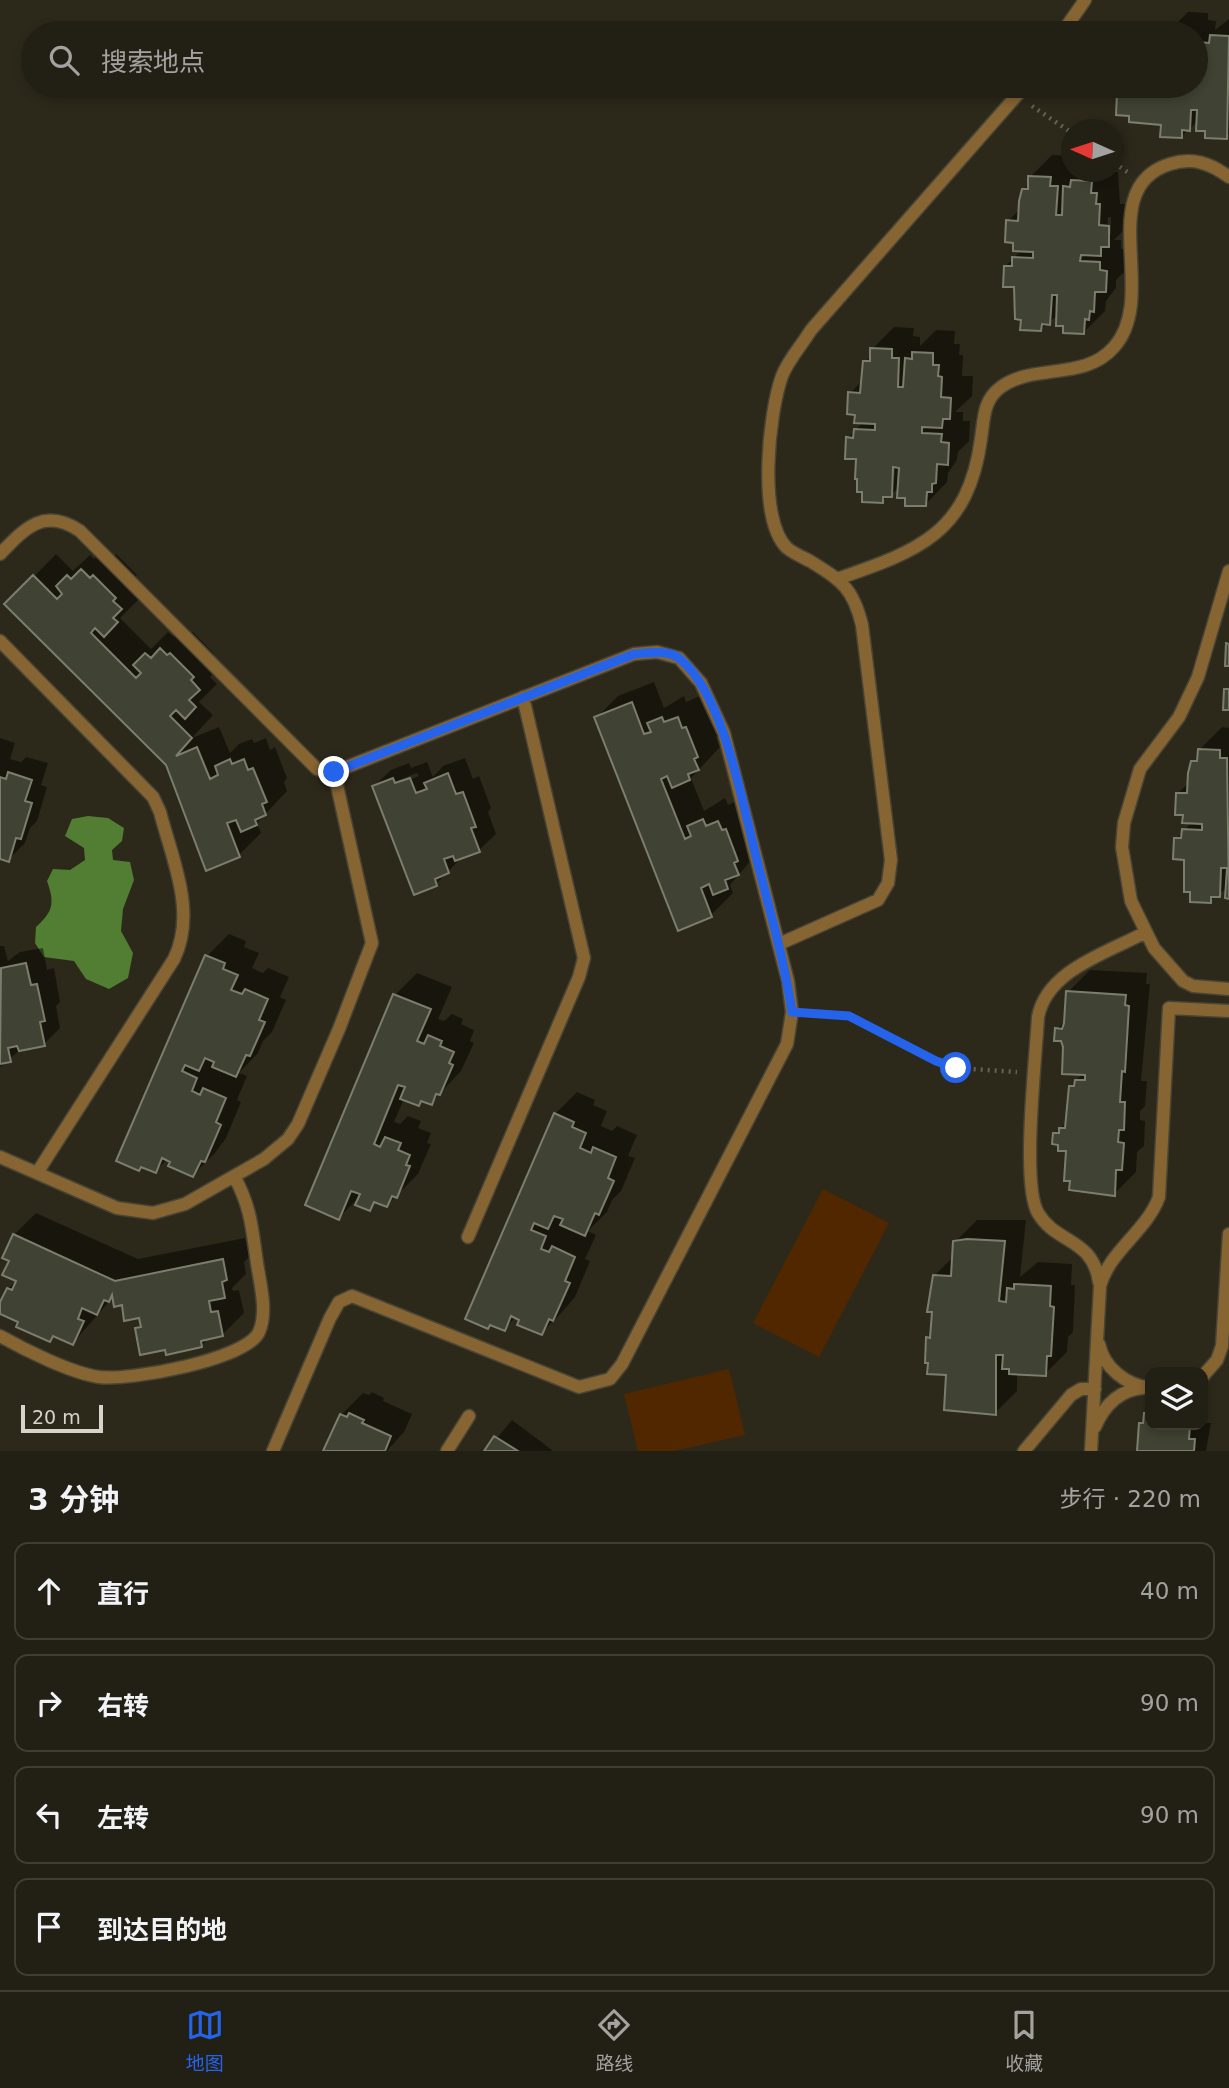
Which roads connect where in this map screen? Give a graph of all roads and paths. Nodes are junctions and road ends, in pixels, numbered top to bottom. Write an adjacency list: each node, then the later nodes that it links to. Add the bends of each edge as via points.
1 (1085, 0): 2 (lane)
2 (1070, 21)
3 (1015, 98): 9 (lane, via 811,330 783,373 774,404 770,517 788,549)
4 (1030, 98): 5 (path)
5 (1061, 124)
6 (1229, 177): 9 (lane, via 1205,161 1177,162 1156,169 1141,182 1130,210 1134,289 1129,325 1113,349 1083,367 1002,386 986,401 979,455 967,497 942,530 902,557)
7 (0, 554): 12 (lane, via 38,522 67,522 317,769)
8 (1229, 571): 13 (lane, via 1198,677 1179,717 1140,769 1124,823 1126,883)
9 (837, 579): 14 (lane, via 855,598 862,625 891,860 888,883 878,900)
10 (0, 641): 20 (lane, via 153,797 184,916 174,959)
11 (523, 697): 12 (lane); 14 (lane, via 634,654 679,657 701,683 724,733); 23 (lane, via 584,958)
12 (334, 772): 21 (lane, via 370,929 369,959 298,1124 277,1150)
13 (1144, 933): 15 (lane, via 1183,981); 18 (lane, via 1053,985 1040,1004)
14 (779, 944): 17 (lane)
15 (1229, 989)
16 (1229, 1011): 24 (lane, via 1169,1008 1159,1197 1147,1220 1110,1263)
17 (792, 1012): 18 (path, via 849,1016 956,1068); 33 (lane, via 787,1044 622,1364 610,1379 579,1387 352,1296 339,1302 330,1318)
18 (1035, 1074): 24 (lane, via 1029,1180 1032,1202 1043,1221 1088,1253)
19 (0, 1157): 20 (lane)
20 (37, 1173): 21 (lane, via 117,1208 153,1213 185,1204)
21 (234, 1176): 26 (lane, via 249,1202 262,1300 263,1320 251,1344 218,1359 124,1377 99,1377)
22 (1229, 1234): 27 (lane, via 1222,1346)
23 (468, 1237)
24 (1100, 1286): 25 (lane)
25 (1097, 1333): 28 (lane, via 1109,1366); 30 (lane)
26 (0, 1336)
27 (1208, 1370)
28 (1145, 1387)
29 (1145, 1388): 32 (lane, via 1128,1391 1108,1404)
30 (1094, 1389): 32 (lane); 35 (lane, via 1071,1395)
31 (469, 1416): 34 (lane)
32 (1092, 1436): 36 (lane)
33 (273, 1451)
34 (447, 1451)
35 (1024, 1451)
36 (1091, 1451)

